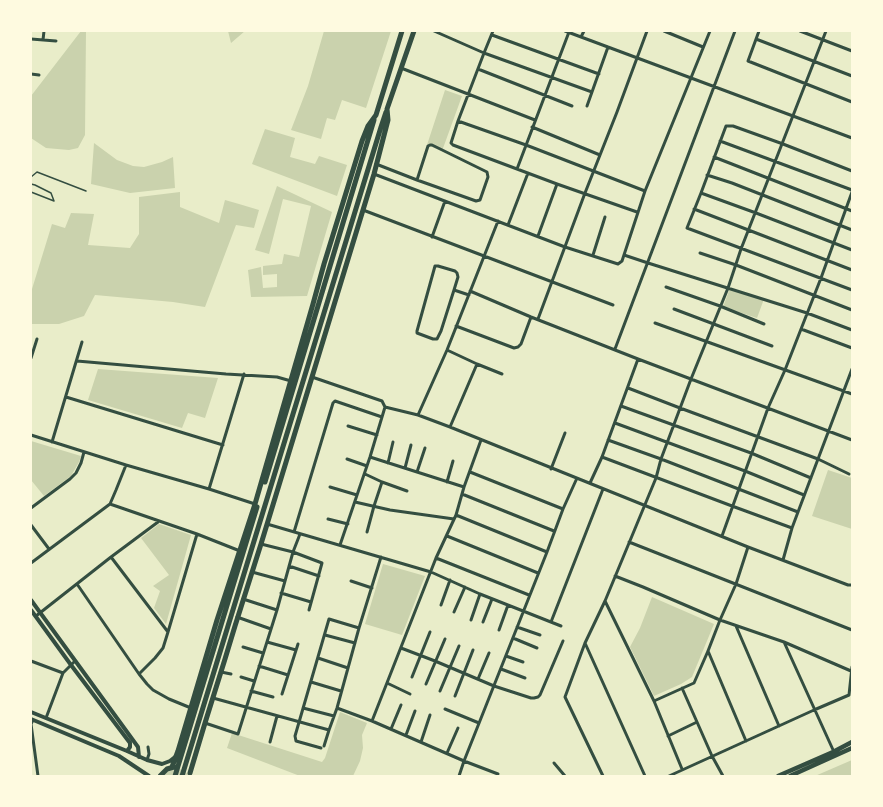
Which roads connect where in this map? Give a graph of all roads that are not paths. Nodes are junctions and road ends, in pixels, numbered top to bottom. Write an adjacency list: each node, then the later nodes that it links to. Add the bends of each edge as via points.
1 (44, 31): 18 (street)
2 (402, 31): 46 (main road)
3 (414, 31): 29 (main road)
4 (434, 31): 25 (street)
5 (494, 31): 15 (street)
6 (584, 31): 16 (street)
7 (647, 31): 26 (street)
8 (664, 31): 23 (street)
9 (710, 31): 23 (street)
10 (735, 31): 38 (street)
11 (759, 31): 19 (street)
12 (800, 31): 20 (street)
13 (826, 31): 20 (street)
14 (567, 32): 16 (street); 27 (street)
15 (492, 35): 25 (street); 27 (street)
16 (581, 37): 22 (street)
17 (31, 39): 18 (street)
18 (43, 40): 21 (street)
19 (756, 40): 28 (street); 37 (street, via 748,61)
20 (823, 40): 24 (street); 28 (street)
21 (56, 41)
22 (608, 47): 26 (street); 32 (street)
23 (703, 47): 36 (street)
24 (852, 51)
25 (484, 53): 30 (street); 35 (street)
26 (637, 58): 36 (street); 55 (street)
27 (559, 59): 32 (street); 35 (street)
28 (814, 62): 34 (street); 37 (street)
29 (401, 68): 40 (street); 45 (main road)
30 (478, 69): 40 (street); 41 (street)
31 (31, 74): 33 (street)
32 (599, 74): 39 (street)
33 (39, 75)
34 (852, 76)
35 (552, 77): 39 (street); 41 (street)
36 (691, 78): 38 (street); 73 (street)
37 (806, 83): 42 (street); 47 (street)
38 (714, 87): 47 (street); 101 (street)
39 (592, 92): 44 (street)
40 (468, 95): 48 (street); 49 (street)
41 (545, 95): 43 (street); 48 (street)
42 (852, 102)
43 (572, 106)
44 (587, 106)
45 (387, 109): 58 (main road, via 388,120); 394 (main road)
46 (376, 115): 142 (main road, via 362,141); 393 (main road)
47 (793, 116): 51 (street); 53 (street)
48 (535, 120): 50 (street)
49 (458, 121): 54 (street); 59 (street, via 451,143 453,145)
50 (532, 127): 54 (street); 55 (street)
51 (852, 138)
52 (720, 141): 53 (street, via 728,125); 56 (street); 57 (street)
53 (783, 144): 57 (street); 60 (street)
54 (526, 145): 59 (street); 61 (street)
55 (600, 155): 61 (street)
56 (714, 158): 64 (street); 66 (street)
57 (776, 162): 66 (street); 71 (street)
58 (376, 164): 63 (main road); 67 (street)
59 (517, 169): 62 (street)
60 (852, 171)
61 (594, 172): 73 (street); 74 (street)
62 (528, 173): 69 (street); 86 (street)
63 (374, 174): 77 (street); 80 (main road)
64 (708, 175): 75 (street); 76 (street)
65 (31, 177): 70 (lane, via 37,172)
66 (769, 179): 76 (street); 78 (street)
67 (417, 180): 67 (street, via 476,201 480,200 488,177 487,172 430,145)
68 (31, 184): 72 (lane, via 50,193 54,201)
69 (557, 184): 74 (street); 90 (street)
70 (86, 191)
71 (852, 191): 78 (street)
72 (31, 192)
73 (645, 192): 82 (street)
74 (585, 193): 82 (street); 93 (street)
75 (701, 193): 79 (street); 83 (street)
76 (763, 195): 83 (street); 87 (street)
77 (444, 201): 85 (street); 91 (street)
78 (846, 208): 81 (street); 87 (street)
79 (694, 209): 88 (street); 94 (street, via 687,228)
80 (363, 210): 91 (street); 140 (main road)
81 (852, 211)
82 (637, 212): 96 (street)
83 (756, 213): 88 (street); 92 (street)
84 (605, 218): 98 (street)
85 (498, 221): 86 (street); 99 (street)
86 (508, 225): 90 (street)
87 (840, 225): 89 (street); 92 (street)
88 (749, 230): 94 (street); 100 (street)
89 (852, 230)
90 (538, 236): 93 (street)
91 (432, 237): 99 (street)
92 (834, 243): 95 (street); 100 (street)
93 (565, 247): 98 (street); 105 (street)
94 (741, 249): 102 (street); 104 (street)
95 (852, 250)
96 (624, 254): 98 (street, via 618,264); 101 (street)
97 (700, 254): 102 (street)
98 (593, 255)
99 (484, 257): 105 (street); 110 (street)
100 (827, 260): 103 (street); 104 (street)
101 (648, 263): 107 (street); 130 (street)
102 (736, 266): 107 (street); 111 (street)
103 (852, 270)
104 (821, 278): 109 (street); 111 (street)
105 (552, 282): 112 (street); 118 (street)
106 (666, 287): 113 (street)
107 (728, 288): 113 (street); 116 (street)
108 (454, 290): 108 (street, via 437,339 417,333 435,266 457,273); 110 (street)
109 (852, 290)
110 (470, 293): 117 (street); 122 (street)
111 (814, 295): 115 (street); 116 (street)
112 (613, 305)
113 (720, 306): 120 (street); 121 (street)
114 (674, 309): 120 (street)
115 (852, 310)
116 (807, 313): 123 (street); 124 (street)
117 (531, 317): 118 (street); 122 (street, via 521,344 514,348)
118 (538, 320): 130 (street)
119 (655, 323): 127 (street)
120 (713, 324): 127 (street); 128 (street)
121 (764, 324)
122 (456, 326): 131 (street)
123 (801, 329): 129 (street); 137 (street)
124 (852, 330)
125 (37, 339): 132 (street)
126 (82, 342): 134 (street)
127 (706, 342): 137 (street); 141 (street)
128 (772, 346)
129 (852, 348)
130 (615, 349): 133 (street)
131 (447, 350): 135 (street); 151 (street)
132 (31, 358)
133 (638, 359): 141 (street); 143 (street)
134 (76, 361): 138 (street); 146 (street)
135 (477, 364): 139 (street); 156 (street)
136 (852, 369): 144 (street)
137 (785, 370): 144 (street); 150 (street)
138 (244, 374): 142 (street); 168 (street)
139 (502, 374)
140 (312, 377): 148 (street, via 382,401); 217 (main road)
141 (691, 379): 149 (street); 150 (street)
142 (291, 381): 206 (main road)
143 (628, 388): 147 (street); 149 (street)
144 (844, 391): 145 (street); 157 (street)
145 (852, 394)
146 (66, 397): 165 (street); 168 (street)
147 (621, 406): 153 (street); 154 (street)
148 (385, 407): 151 (street); 152 (street)
149 (680, 408): 154 (street); 161 (street)
150 (768, 408): 157 (street); 161 (street)
151 (418, 415): 156 (street)
152 (382, 417): 160 (street); 222 (street, via 335,401 333,403)
153 (615, 423): 163 (street); 167 (street)
154 (674, 425): 167 (street); 172 (street)
155 (348, 426): 160 (street)
156 (450, 427): 162 (street)
157 (828, 431): 164 (street); 177 (street)
158 (565, 433): 183 (street)
159 (31, 435): 165 (street)
160 (377, 435): 173 (street)
161 (758, 436): 172 (street); 177 (street)
162 (482, 440): 183 (street); 186 (street)
163 (608, 440): 174 (street); 176 (street)
164 (852, 440)
165 (52, 442): 171 (street)
166 (393, 442): 179 (street)
167 (667, 442): 176 (street); 184 (street)
168 (223, 446): 197 (street)
169 (411, 446): 182 (street)
170 (425, 448): 185 (street)
171 (84, 452): 180 (street); 210 (street, via 76,473)
172 (751, 453): 184 (street); 191 (street)
173 (370, 457): 179 (street); 181 (street)
174 (602, 457): 190 (street); 194 (street)
175 (347, 459): 181 (street)
176 (661, 459): 190 (street); 199 (street)
177 (818, 459): 188 (street); 191 (street)
178 (453, 462): 193 (street)
179 (388, 463): 182 (street)
180 (126, 465): 197 (street); 205 (street)
181 (368, 466): 187 (street)
182 (405, 468): 185 (street)
183 (551, 469): 189 (street)
184 (745, 471): 199 (street); 203 (street)
185 (417, 472): 193 (street)
186 (470, 472): 196 (street); 211 (street)
187 (365, 474): 192 (street); 202 (street)
188 (849, 474)
189 (577, 478): 194 (street); 211 (street)
190 (656, 478): 208 (street); 209 (street)
191 (811, 478): 203 (street)
192 (382, 482): 200 (street); 207 (street)
193 (447, 482): 196 (street)
194 (590, 483): 198 (street)
195 (330, 488): 202 (street)
196 (464, 488): 201 (street)
197 (209, 489): 206 (street)
198 (603, 489): 208 (street); 277 (street)
199 (739, 489): 209 (street); 212 (street)
200 (407, 491)
201 (462, 494): 213 (street); 221 (street)
202 (357, 495): 204 (street)
203 (804, 495): 212 (street)
204 (355, 502): 207 (street); 218 (street)
205 (110, 504): 216 (street); 232 (street)
206 (254, 504): 233 (main road)
207 (374, 506): 215 (street); 223 (street)
208 (644, 506): 227 (street); 228 (street)
209 (732, 506): 220 (street); 227 (street)
210 (31, 508)
211 (563, 509): 221 (street)
212 (798, 512): 220 (street)
213 (456, 516): 215 (street); 235 (street)
214 (328, 519): 218 (street)
215 (454, 519): 226 (street)
216 (158, 522): 224 (street); 236 (street)
217 (267, 524): 222 (street); 229 (main road)
218 (348, 524): 230 (street)
219 (31, 525): 232 (street)
220 (792, 528): 239 (street)
221 (554, 531): 235 (street)
222 (294, 532): 225 (street)
223 (367, 532)
224 (197, 534): 233 (street); 286 (street)
225 (300, 534): 230 (street); 234 (street)
226 (447, 536): 238 (street); 244 (street)
227 (722, 536): 231 (street)
228 (629, 542): 246 (street); 251 (street)
229 (261, 544): 234 (street); 242 (main road)
230 (340, 545): 237 (street)
231 (748, 547): 239 (street); 251 (street)
232 (49, 549): 240 (street)
233 (240, 551): 273 (main road)
234 (294, 552): 241 (street); 245 (street, via 321,562)
235 (547, 552): 244 (street)
236 (111, 557): 250 (street); 286 (street)
237 (381, 557): 243 (street); 254 (street)
238 (436, 558): 243 (street); 257 (street)
239 (783, 560): 252 (street)
240 (31, 563)
241 (289, 566): 245 (street); 248 (street)
242 (252, 572): 248 (street); 258 (main road)
243 (431, 572): 247 (street); 300 (street)
244 (538, 573): 257 (street)
245 (319, 576): 262 (street)
246 (615, 576): 261 (street); 275 (street)
247 (450, 580): 253 (street); 263 (street)
248 (285, 581): 255 (street)
249 (351, 581): 254 (street)
250 (77, 584): 268 (street); 323 (street)
251 (736, 584): 275 (street); 285 (street)
252 (852, 585)
253 (465, 587): 256 (street); 269 (street)
254 (372, 588): 282 (street)
255 (281, 593): 262 (street); 266 (street)
256 (480, 594): 259 (street); 274 (street)
257 (529, 595): 270 (street)
258 (243, 599): 266 (street); 272 (main road)
259 (492, 599): 264 (street); 276 (street)
260 (31, 600): 268 (street)
261 (605, 601): 296 (street); 344 (street)
262 (311, 602): 267 (street)
263 (441, 605)
264 (508, 605): 270 (street); 284 (street)
265 (31, 610): 271 (street)
266 (277, 610): 283 (street)
267 (309, 610)
268 (40, 612): 271 (street); 311 (street)
269 (454, 612)
270 (523, 612): 277 (street); 281 (street)
271 (36, 616): 314 (street)
272 (237, 618): 278 (main road); 283 (street)
273 (217, 620): 278 (main road); 347 (main road)
274 (471, 620)
275 (720, 620): 280 (street); 304 (street)
276 (483, 622)
277 (551, 622): 279 (street)
278 (235, 626): 320 (main road)
279 (561, 626)
280 (736, 626): 294 (street); 364 (street)
281 (517, 627): 289 (street); 291 (street)
282 (359, 628): 288 (street, via 329,619); 295 (street)
283 (271, 629): 293 (street)
284 (499, 630)
285 (852, 630)
286 (168, 632): 323 (street, via 162,648)
287 (430, 632): 307 (street)
288 (325, 635): 295 (street); 309 (street)
289 (540, 635)
290 (445, 638): 312 (street)
291 (512, 638): 301 (street); 308 (street)
292 (562, 641): 334 (street, via 538,697 531,698)
293 (266, 642): 302 (street); 305 (street)
294 (784, 642): 319 (street); 351 (street)
295 (355, 643): 317 (street)
296 (585, 643): 397 (street, via 565,697); 398 (street)
297 (298, 644): 302 (street)
298 (459, 646): 316 (street)
299 (243, 647): 305 (street)
300 (401, 648): 307 (street); 332 (street)
301 (537, 648)
302 (296, 650): 325 (street)
303 (473, 650): 321 (street)
304 (708, 651): 335 (street, via 694,683); 371 (street)
305 (263, 653): 315 (street)
306 (489, 653): 329 (street)
307 (421, 656): 312 (street); 327 (street)
308 (506, 656): 313 (street); 318 (street)
309 (318, 658): 317 (street); 331 (street)
310 (31, 661): 322 (street)
311 (75, 661): 314 (street); 381 (street, via 138,747)
312 (435, 661): 316 (street); 333 (street)
313 (523, 662)
314 (71, 665): 322 (street); 377 (street, via 130,743)
315 (259, 666): 325 (street); 330 (street)
316 (449, 667): 321 (street); 338 (street)
317 (348, 668): 337 (street)
318 (501, 669): 328 (street); 334 (street)
319 (852, 669): 351 (street, via 849,695)
320 (221, 672): 324 (street); 343 (main road)
321 (464, 673): 329 (street); 341 (street)
322 (63, 674): 357 (street)
323 (139, 674): 347 (street, via 153,690)
324 (231, 674)
325 (288, 675): 339 (street)
326 (241, 677): 330 (street)
327 (412, 677)
328 (525, 678)
329 (478, 679): 334 (street)
330 (254, 681): 336 (street)
331 (310, 682): 337 (street); 348 (street)
332 (387, 684): 340 (street); 359 (street)
333 (426, 684)
334 (494, 686): 363 (street)
335 (682, 688): 344 (street); 361 (street)
336 (251, 691): 342 (street); 346 (street)
337 (341, 691): 349 (street)
338 (440, 691)
339 (282, 694)
340 (410, 694)
341 (455, 696)
342 (273, 697)
343 (213, 698): 346 (street); 362 (main road)
344 (654, 701): 369 (street)
345 (401, 705): 366 (street)
346 (247, 706): 355 (street); 362 (street, via 238,734)
347 (191, 708): 382 (main road)
348 (303, 708): 356 (street); 360 (street)
349 (337, 708): 356 (street); 359 (street)
350 (445, 709): 363 (street)
351 (814, 710): 364 (street); 379 (street)
352 (415, 711): 368 (street)
353 (31, 712): 357 (street)
354 (430, 715): 373 (street)
355 (277, 716): 360 (street); 372 (street)
356 (334, 716): 367 (street)
357 (46, 718): 377 (street)
358 (32, 720): 370 (street); 391 (street, via 119,756)
359 (372, 720): 366 (street)
360 (299, 722): 367 (street); 367 (street, via 296,741 322,747)
361 (697, 722): 369 (street); 380 (street)
362 (205, 723): 388 (main road)
363 (479, 723): 384 (street)
364 (779, 726): 371 (street)
365 (458, 728): 378 (street)
366 (391, 729): 368 (street)
367 (329, 730)
368 (406, 735): 373 (street)
369 (668, 736): 387 (street)
370 (32, 737): 390 (street)
371 (746, 741): 380 (street)
372 (270, 742)
373 (421, 742): 378 (street)
374 (852, 742): 379 (main road)
375 (148, 747): 383 (street)
376 (852, 748): 379 (main road)
377 (127, 751): 381 (street)
378 (447, 753): 384 (street)
379 (834, 753): 401 (main road); 402 (main road)
380 (712, 756): 387 (street); 400 (street)
381 (140, 757): 383 (street)
382 (175, 757): 383 (street, via 162,764); 386 (main road)
383 (147, 760)
384 (464, 761): 389 (street); 395 (street)
385 (554, 763): 396 (street)
386 (172, 767): 388 (main road, via 186,769); 392 (main road)
387 (682, 770): 399 (street)
388 (191, 774)
389 (498, 774)
390 (38, 776)
391 (149, 776)
392 (160, 776)
393 (176, 776)
394 (182, 776)
395 (459, 776)
396 (565, 776)
397 (603, 776)
398 (645, 776)
399 (669, 776)
400 (723, 776)
401 (778, 776)
402 (790, 776)

